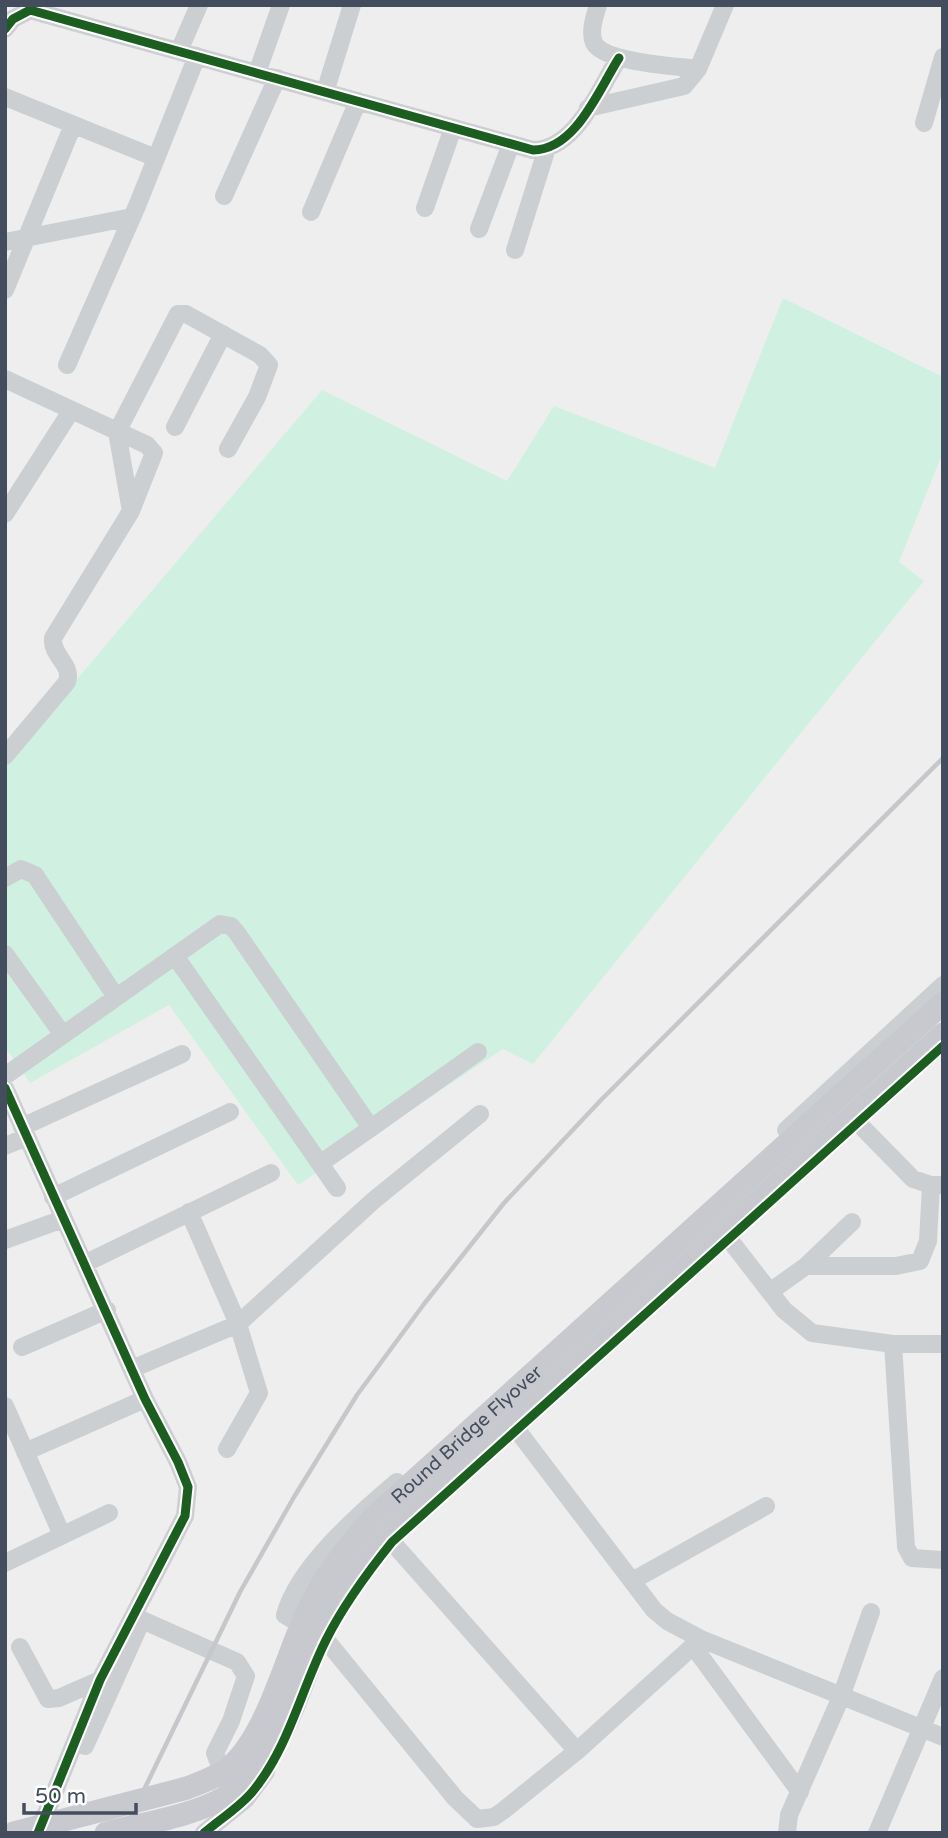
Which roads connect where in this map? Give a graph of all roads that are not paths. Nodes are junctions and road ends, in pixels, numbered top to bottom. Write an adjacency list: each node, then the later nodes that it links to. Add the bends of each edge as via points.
1 (199, 5): 8 (street)
2 (281, 5): 12 (street)
3 (352, 5): 14 (street)
4 (598, 5): 10 (street, via 594,42)
5 (725, 5): 11 (street)
6 (52, 10): 7 (street, via 30,10); 8 (street)
7 (5, 29)
8 (188, 53): 12 (street); 23 (street)
9 (943, 57): 18 (street)
10 (619, 58): 11 (street); 17 (street)
11 (698, 69): 17 (street, via 684,86)
12 (257, 73): 13 (street)
13 (277, 78): 14 (street); 24 (street)
14 (325, 92): 16 (street)
15 (6, 100): 19 (street)
16 (358, 101): 20 (street); 26 (street)
17 (588, 108): 22 (street, via 566,135)
18 (924, 123)
19 (73, 124): 23 (street); 29 (street)
20 (453, 128): 21 (street); 25 (street)
21 (511, 144): 22 (street, via 533,150); 28 (street)
22 (547, 148): 31 (street)
23 (156, 158): 27 (street)
24 (224, 196)
25 (425, 208)
26 (311, 212)
27 (132, 217): 29 (street); 34 (street)
28 (479, 229)
29 (27, 237): 30 (street); 32 (street)
30 (5, 242)
31 (515, 250)
32 (5, 290)
33 (223, 334): 37 (street); 38 (street, via 186,314 176,315); 39 (street, via 261,355 269,365)
34 (66, 365)
35 (5, 379): 36 (street)
36 (71, 411): 38 (street); 41 (street)
37 (175, 427)
38 (117, 432): 40 (street); 40 (street, via 147,445 154,453)
39 (228, 449)
40 (131, 511): 42 (street, via 53,638 54,649 67,668 67,682)
41 (5, 514)
42 (8, 746)
43 (5, 878): 47 (street, via 21,869 35,874)
44 (5, 954): 50 (street)
45 (175, 956): 47 (street); 59 (street, via 220,924 231,926); 62 (street)
46 (943, 985): 94 (street, via 608,1295 362,1512 289,1600 285,1615)
47 (116, 998): 50 (street)
48 (943, 1003): 108 (main road, Round Bridge Flyover, bridge, via 373,1518 312,1601 265,1714 247,1748 230,1766 187,1788)
49 (943, 1034): 110 (main road, Round Bridge Flyover, bridge, via 389,1534 332,1611 285,1723 266,1760 245,1783 194,1809)
50 (63, 1035): 54 (street)
51 (943, 1046): 58 (street)
52 (478, 1052): 59 (street)
53 (182, 1054): 60 (street)
54 (5, 1076)
55 (5, 1088): 60 (street)
56 (230, 1112): 66 (street)
57 (480, 1114): 76 (street, via 374,1200)
58 (858, 1123): 64 (street, via 913,1179); 70 (street)
59 (371, 1128): 62 (street)
60 (24, 1132): 61 (street); 66 (street)
61 (5, 1146)
62 (321, 1163): 65 (street)
63 (271, 1173): 67 (street)
64 (937, 1185): 73 (street, via 920,1261 896,1266)
65 (337, 1188)
66 (53, 1197): 68 (street)
67 (188, 1212): 72 (street); 76 (street)
68 (63, 1219): 71 (street); 72 (street)
69 (852, 1222): 73 (street)
70 (729, 1239): 74 (street); 83 (street)
71 (5, 1240)
72 (86, 1263): 75 (street)
73 (806, 1266): 74 (street)
74 (771, 1291): 77 (street, via 795,1322 812,1333)
75 (107, 1310): 79 (street); 80 (street)
76 (238, 1324): 80 (street); 84 (street, via 259,1393)
77 (893, 1344): 78 (street); 90 (street, via 906,1547 912,1558)
78 (943, 1344)
79 (22, 1347)
80 (134, 1368): 81 (street)
81 (145, 1399): 85 (street); 98 (street, via 178,1462 188,1487 187,1501 184,1516)
82 (5, 1406): 85 (street)
83 (517, 1430): 89 (street); 92 (street)
84 (227, 1449)
85 (25, 1452): 88 (street)
86 (766, 1506): 92 (street)
87 (108, 1513): 88 (street)
88 (62, 1535): 91 (street)
89 (392, 1542): 94 (street, via 352,1593); 102 (street)
90 (943, 1560)
91 (5, 1563)
92 (632, 1581): 95 (street, via 660,1616)
93 (871, 1612): 99 (street)
94 (326, 1640): 102 (street, via 477,1819 494,1817); 105 (street, via 272,1762 254,1790)
95 (697, 1642): 99 (street); 102 (street); 104 (street)
96 (20, 1647): 98 (street, via 48,1699 59,1699)
97 (943, 1678): 100 (street)
98 (100, 1680): 103 (street)
99 (841, 1697): 100 (street); 104 (street)
100 (921, 1728): 101 (street); 113 (street)
101 (943, 1737)
102 (577, 1751)
103 (56, 1785): 105 (street, via 76,1767 142,1620 237,1662 246,1676 215,1753); 106 (street)
104 (800, 1792): 112 (street, via 789,1815)
105 (235, 1807): 111 (street)
106 (44, 1815): 107 (street); 109 (street)
107 (5, 1826)
108 (14, 1833)
109 (38, 1833)
110 (106, 1833)
111 (204, 1833)
112 (787, 1833)
113 (877, 1833)

